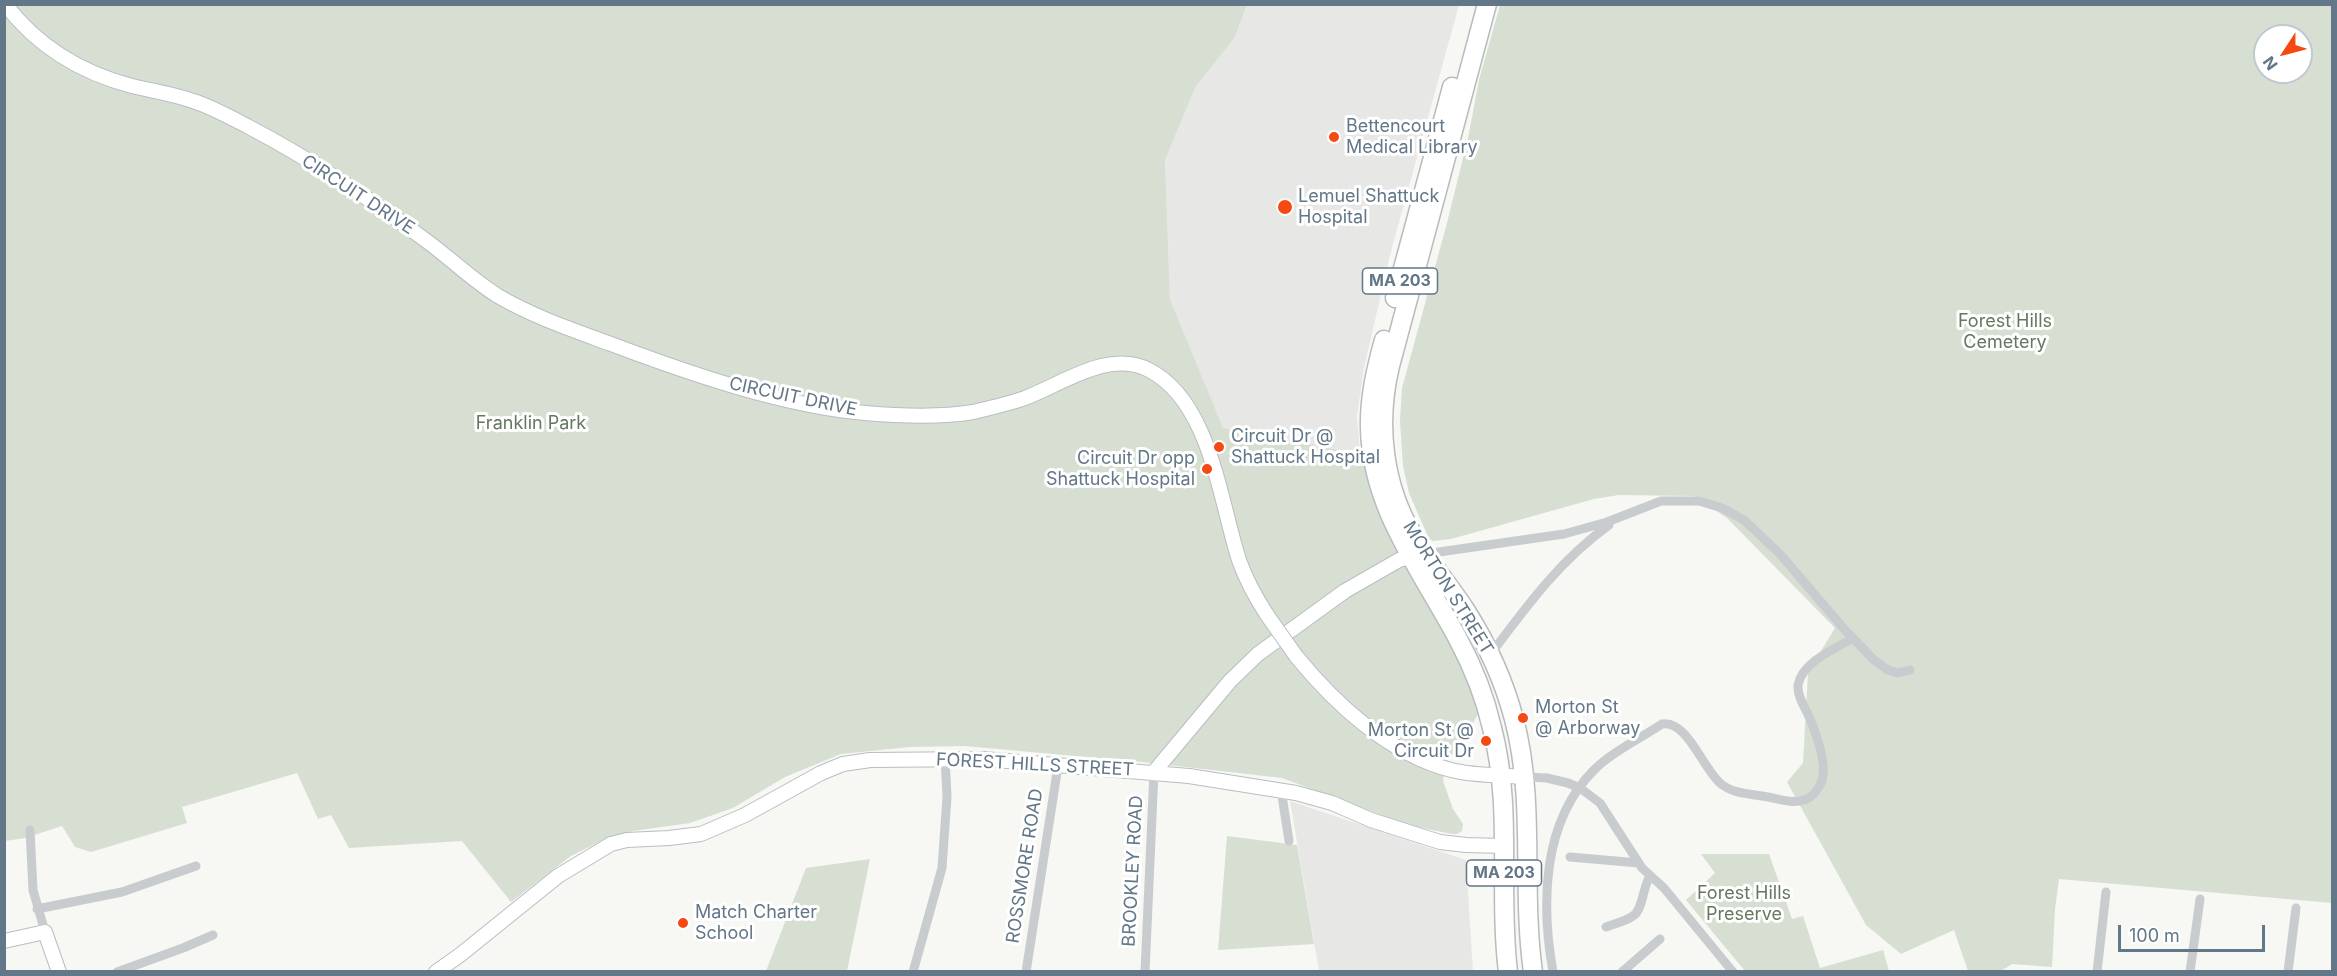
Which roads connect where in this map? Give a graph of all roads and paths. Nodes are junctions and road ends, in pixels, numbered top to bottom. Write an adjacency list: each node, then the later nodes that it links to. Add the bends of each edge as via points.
1 (5, 4): 12 (main road, CIRCUIT DRIVE, bridge, via 60,57 128,85 214,108 343,181 493,293 532,314 696,375 844,411 939,415 1012,402 1109,364 1148,369 1178,393 1197,424 1243,570 1267,615 1296,656 1351,712 1404,751 1451,770)
2 (1474, 4): 5 (highway, MORTON STREET / MA 203, via 1372,396 1371,437 1378,483 1390,518)
3 (1487, 4): 5 (highway, MORTON STREET / MA 203, via 1384,396 1384,440 1391,482)
4 (1624, 516): 5 (street, via 1547,537); 6 (street, via 1661,501 1699,501 1722,507 1744,520 1780,554); 7 (street, via 1585,544 1552,576)
5 (1418, 555): 7 (highway, MORTON STREET / MA 203, via 1466,611); 11 (main road, via 1390,565 1333,598 1254,657); 12 (highway, MORTON STREET / MA 203, via 1473,671 1492,726)
6 (1852, 638): 8 (street, via 1888,670 1898,674); 14 (street, via 1813,663 1798,685 1823,761 1824,777 1806,800 1793,802 1731,790 1706,768 1684,731 1669,723 1599,765)
7 (1490, 655): 13 (highway, MORTON STREET / MA 203, via 1514,717)
8 (1910, 670)
9 (945, 758): 10 (main road, FOREST HILLS STREET); 35 (main road, FOREST HILLS STREET, via 843,764 700,834 611,844 558,876); 36 (street, via 947,797 942,868)
10 (1058, 765): 11 (main road, FOREST HILLS STREET); 37 (street, ROSSMORE ROAD)
11 (1154, 772): 15 (main road, FOREST HILLS STREET); 38 (street, BROOKLEY ROAD)
12 (1502, 775): 13 (main road, CIRCUIT DRIVE); 18 (highway, MA 203)
13 (1525, 777): 14 (street, via 1561,780); 40 (highway, MA 203)
14 (1580, 788): 20 (street, via 1600,803); 41 (street, via 1559,824 1550,852 1548,932)
15 (1281, 789): 17 (street); 18 (main road, FOREST HILLS STREET, via 1440,842)
16 (30, 830): 25 (street, via 32,882)
17 (1289, 841)
18 (1504, 846): 39 (highway, MA 203)
19 (1570, 857): 20 (street)
20 (1639, 863): 22 (street)
21 (196, 866): 25 (street, via 122,892)
22 (1650, 876): 27 (street, via 1637,913); 32 (street)
23 (2106, 892): 43 (street)
24 (2200, 899): 44 (street)
25 (38, 909): 28 (street)
26 (2296, 909): 45 (street)
27 (1606, 927)
28 (45, 932): 31 (main road); 33 (main road)
29 (213, 935): 34 (street)
30 (1660, 939): 42 (street)
31 (4, 941)
32 (1731, 971)
33 (59, 972)
34 (117, 972)
35 (436, 972)
36 (913, 972)
37 (1026, 972)
38 (1145, 972)
39 (1508, 972)
40 (1533, 972)
41 (1552, 972)
42 (1622, 972)
43 (2097, 972)
44 (2190, 972)
45 (2288, 972)

